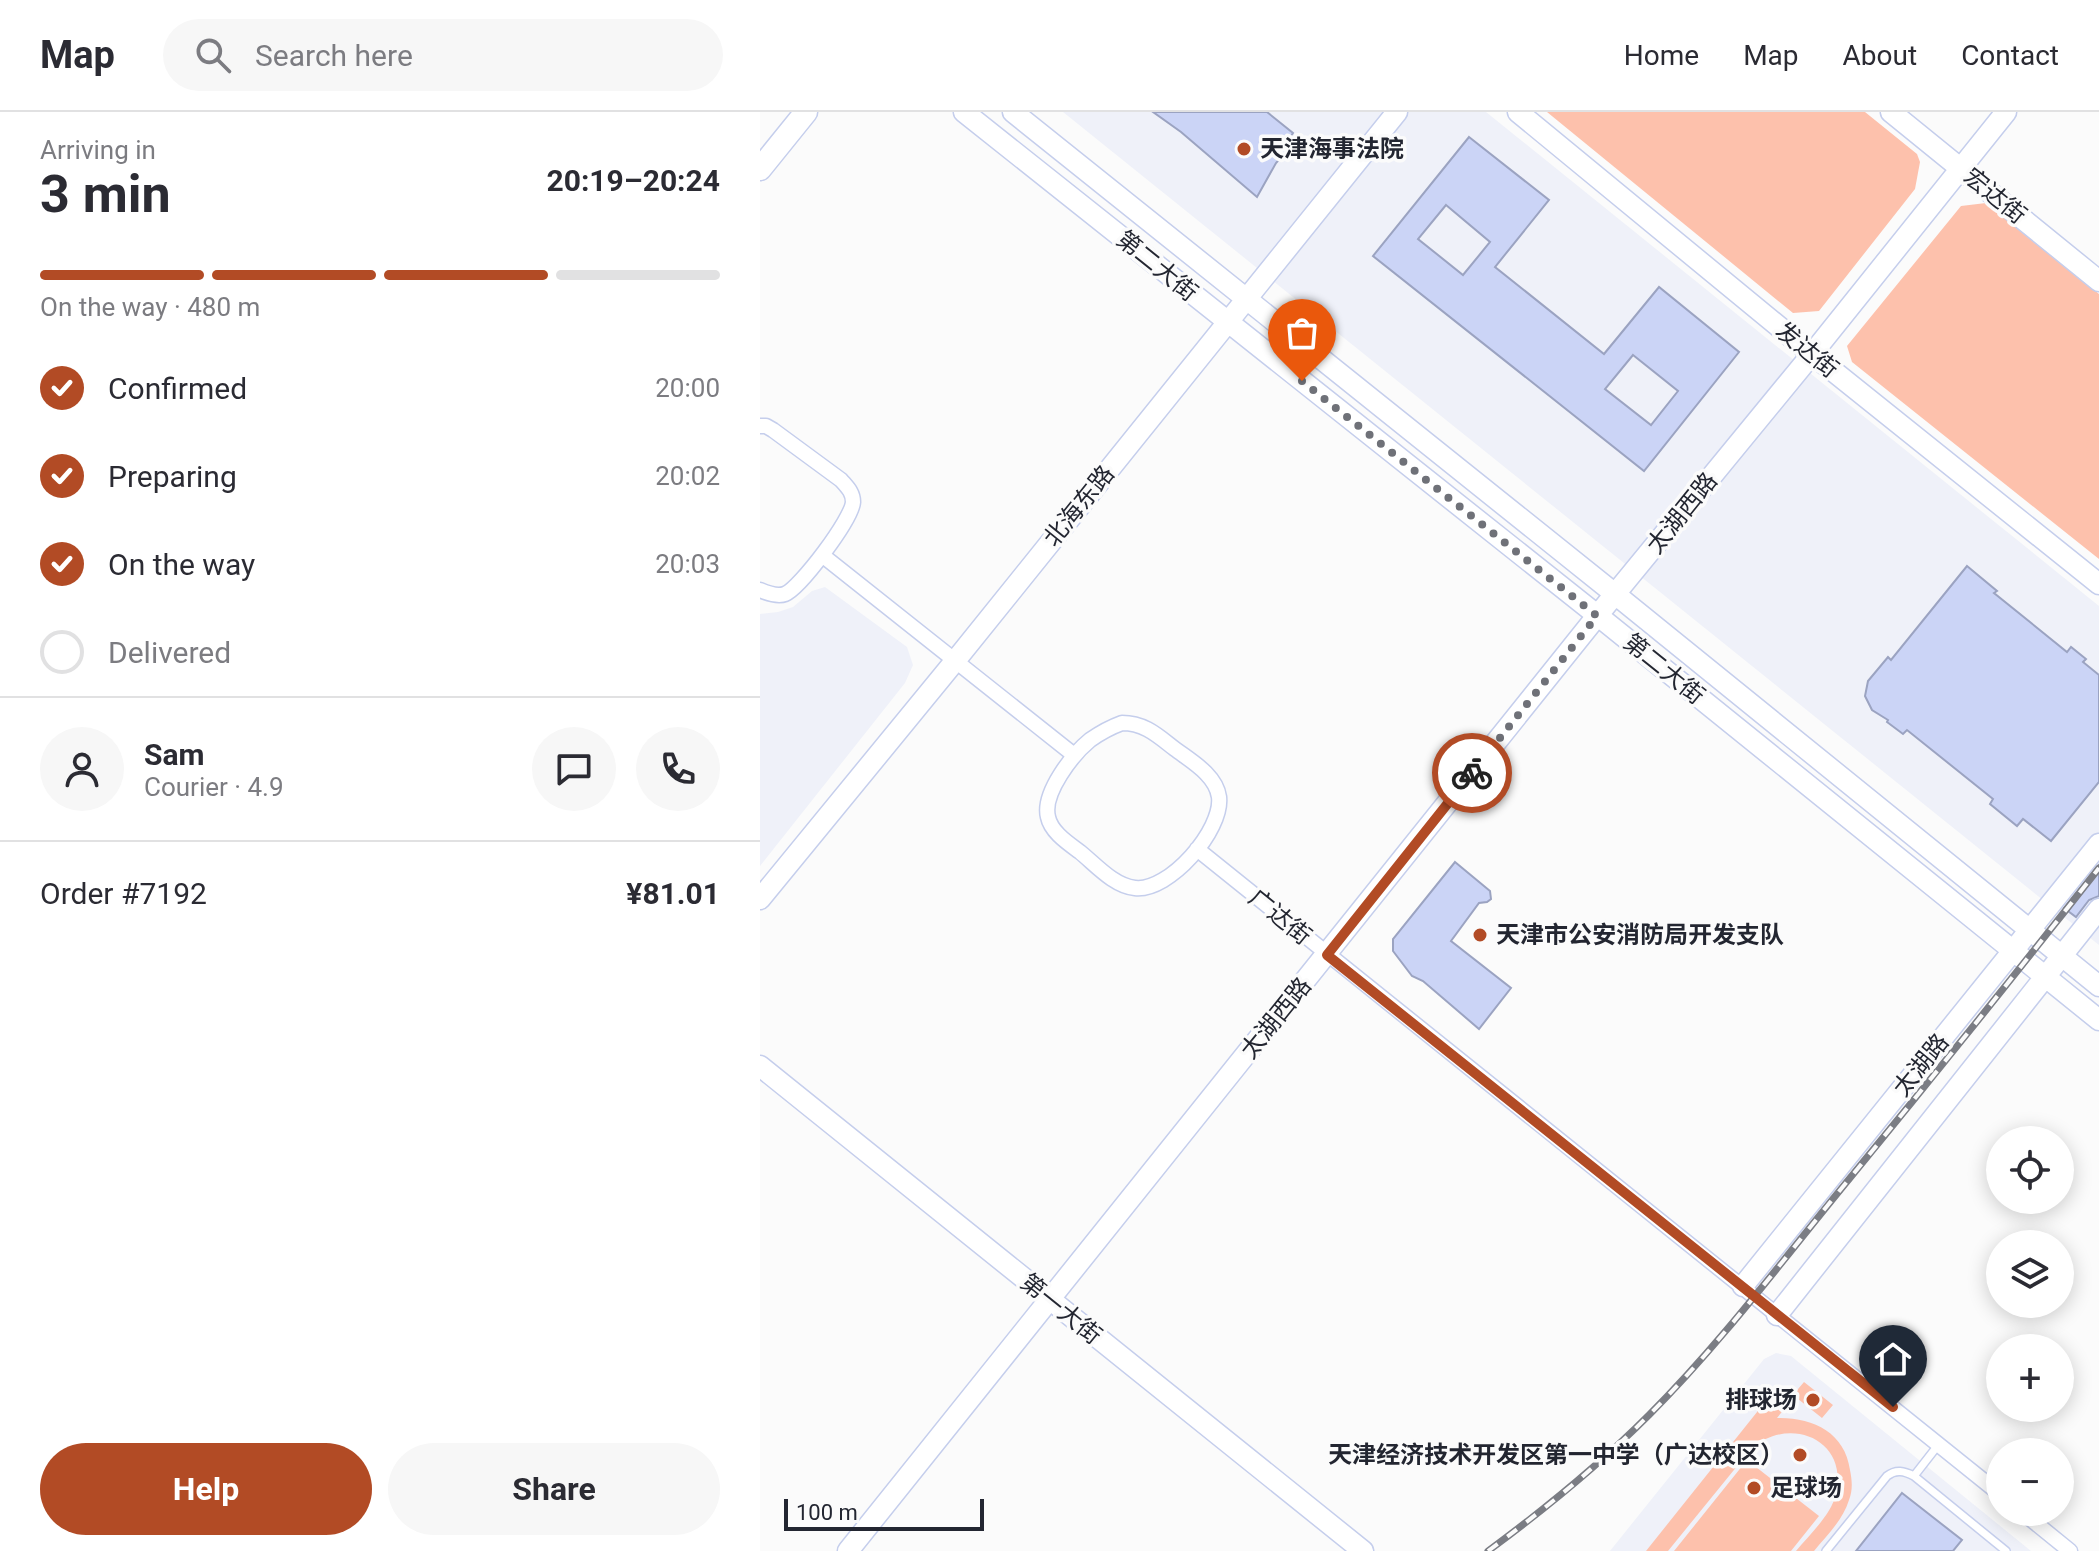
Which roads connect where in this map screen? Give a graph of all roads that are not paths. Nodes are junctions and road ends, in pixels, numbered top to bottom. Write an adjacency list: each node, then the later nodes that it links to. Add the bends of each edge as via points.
1 (806, 112): 9 (main road)
2 (964, 112): 12 (main road, 第二大街)
3 (1013, 112): 11 (main road, 第二大街)
4 (1397, 112): 11 (main road, 北海东路)
5 (1518, 112): 13 (main road, 发达街)
6 (1891, 112): 8 (main road, 宏达街)
7 (2006, 112): 8 (main road, 太湖西路)
8 (1961, 168): 10 (main road, 宏达街); 13 (main road, 太湖西路)
9 (760, 169)
10 (2099, 281)
11 (1247, 299): 12 (main road, 北海东路); 18 (main road, 第二大街)
12 (1228, 322): 19 (main road, 第二大街); 20 (main road, 北海东路)
13 (1816, 357): 16 (main road, 发达街); 18 (main road, 太湖西路)
14 (760, 426): 15 (street, via 773,430 850,490 850,513)
15 (822, 555): 17 (street, via 785,594); 20 (street)
16 (2099, 584)
17 (760, 590)
18 (1620, 598): 19 (main road, 太湖西路); 26 (main road, 第二大街)
19 (1602, 620): 27 (main road, 第二大街); 29 (main road, 太湖西路)
20 (955, 661): 21 (street); 24 (main road, 北海东路)
21 (1074, 755): 23 (street, via 1122,723 1152,731 1215,784 1218,810); 23 (street, via 1050,794 1048,819 1054,830 1116,881 1148,888)
22 (2099, 844): 26 (main road, 太湖路)
23 (1197, 849): 29 (street, 广达街)
24 (760, 899)
25 (2099, 909): 28 (main road, 太湖路)
26 (2029, 931): 27 (main road, 太湖路); 28 (main road, 第二大街)
27 (2013, 951): 30 (main road, 第二大街); 35 (main road, 太湖路)
28 (2062, 956): 30 (main road, 太湖路); 31 (main road, 第二大街)
29 (1330, 958): 35 (street, 广达街); 36 (main road, 太湖西路)
30 (2046, 977): 32 (main road, 第二大街); 37 (main road, 太湖路)
31 (2099, 986)
32 (2099, 1020)
33 (760, 1066): 36 (main road, 第一大街)
34 (760, 1081): 36 (main road, 第一大街)
35 (1743, 1286): 37 (street, 广达街)
36 (1050, 1307): 42 (main road, 太湖西路); 43 (main road, 太湖西路); 44 (main road, 第一大街); 45 (main road, 第一大街)
37 (1777, 1315): 38 (street, 广达街)
38 (1939, 1444): 39 (lane); 40 (street, 广达街)
39 (1914, 1476): 46 (lane, via 1900,1471 1887,1476); 47 (lane)
40 (1986, 1483)
41 (2039, 1526): 48 (street)
42 (848, 1551)
43 (860, 1551)
44 (1344, 1551)
45 (1363, 1551)
46 (1826, 1551)
47 (2006, 1551)
48 (2070, 1551)

